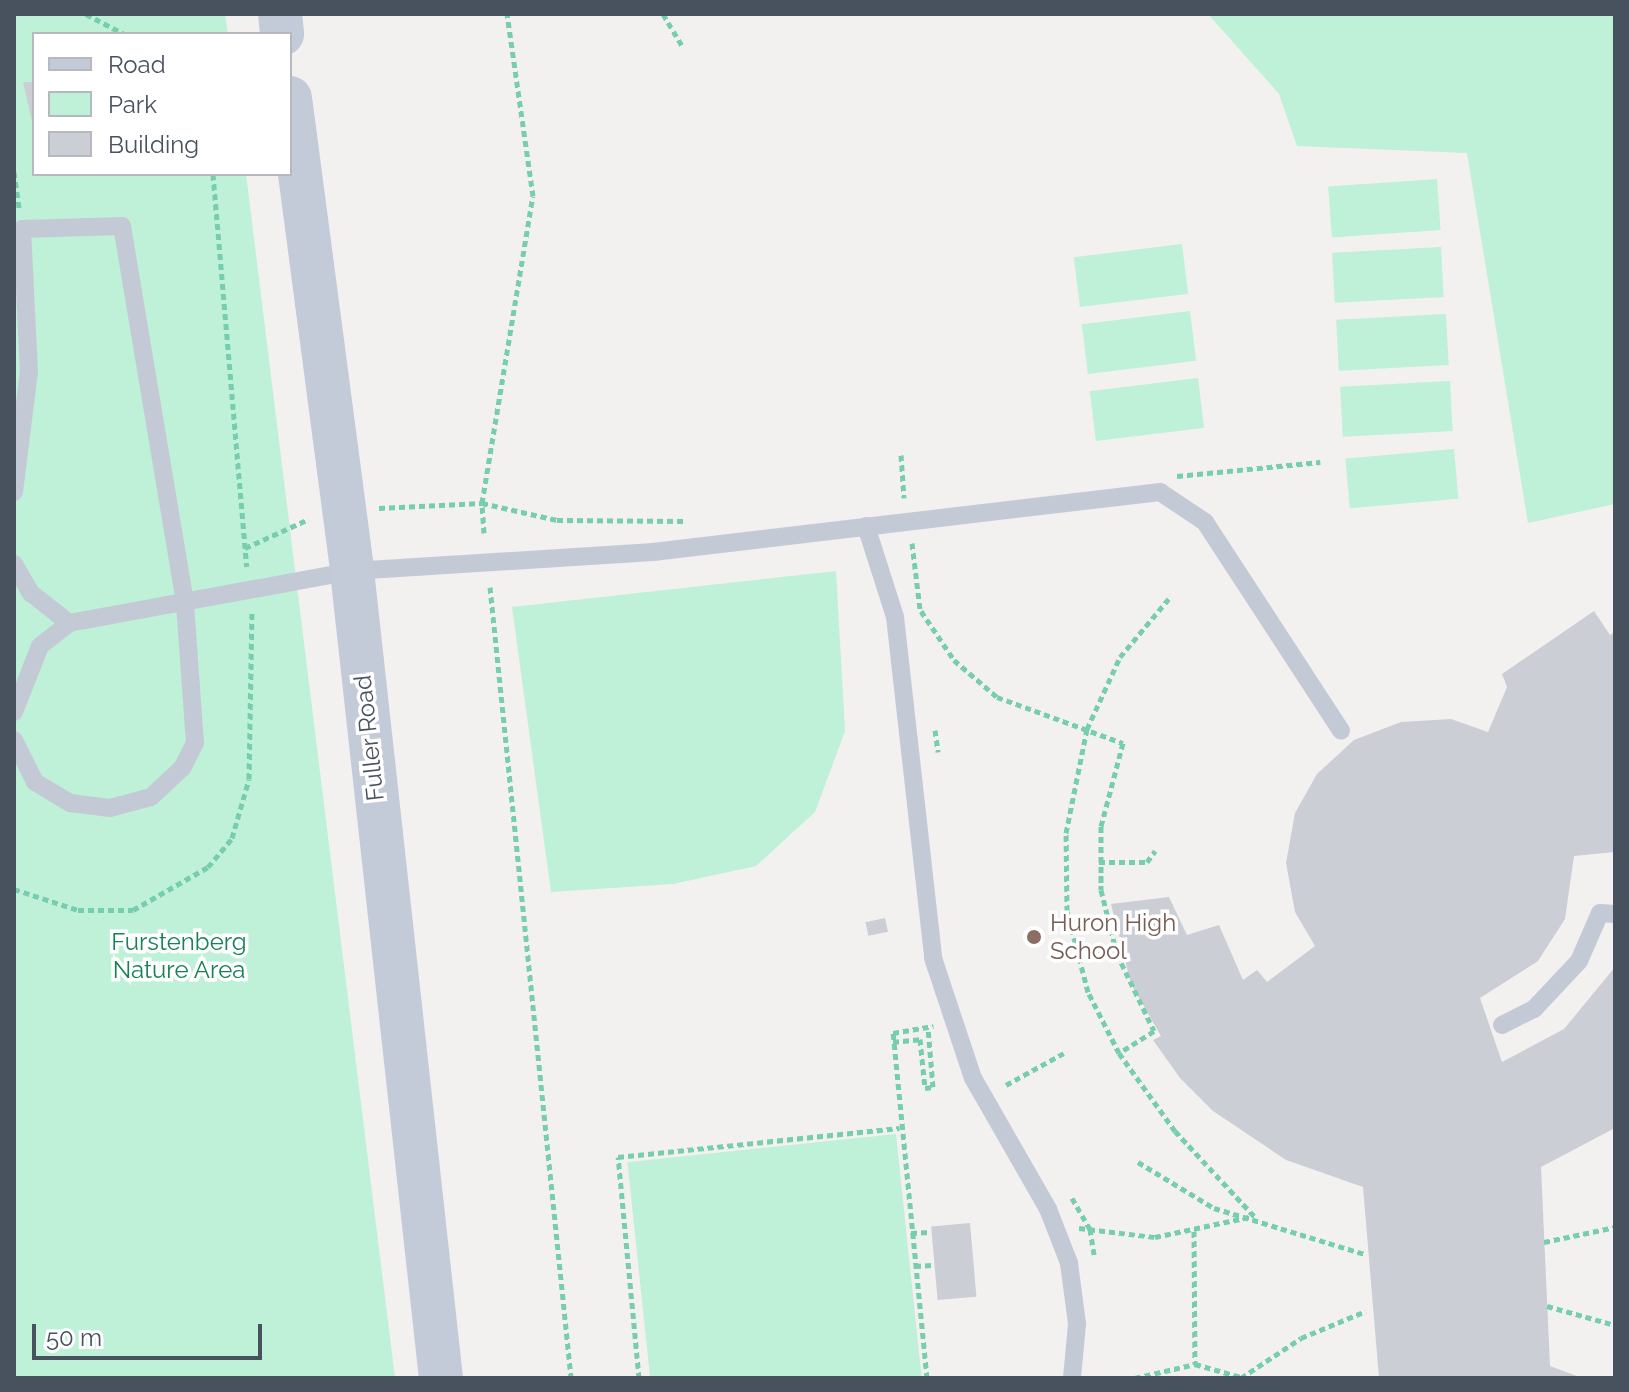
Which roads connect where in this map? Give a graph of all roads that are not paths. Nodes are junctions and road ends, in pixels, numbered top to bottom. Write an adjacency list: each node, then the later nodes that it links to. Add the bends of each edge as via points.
1 (292, 113): 5 (main road, Fuller Road)
2 (14, 492): 6 (lane, via 29,372 22,229 122,226)
3 (866, 526): 5 (lane, via 653,552); 9 (lane, via 1134,492 1183,501 1205,522); 14 (lane, via 895,617 933,958 973,1078 1069,1263 1077,1324)
4 (14, 564): 7 (lane, via 31,593)
5 (352, 571): 6 (lane); 13 (main road, Fuller Road)
6 (185, 604): 7 (lane); 10 (lane, via 195,743 182,768 151,797 110,808 70,803 35,782)
7 (69, 623): 8 (lane, via 40,646)
8 (14, 712)
9 (1341, 731)
10 (14, 740)
11 (1615, 914): 12 (lane, via 1600,913 1579,961 1534,1009)
12 (1502, 1025)
13 (441, 1378)
14 (1072, 1378)

